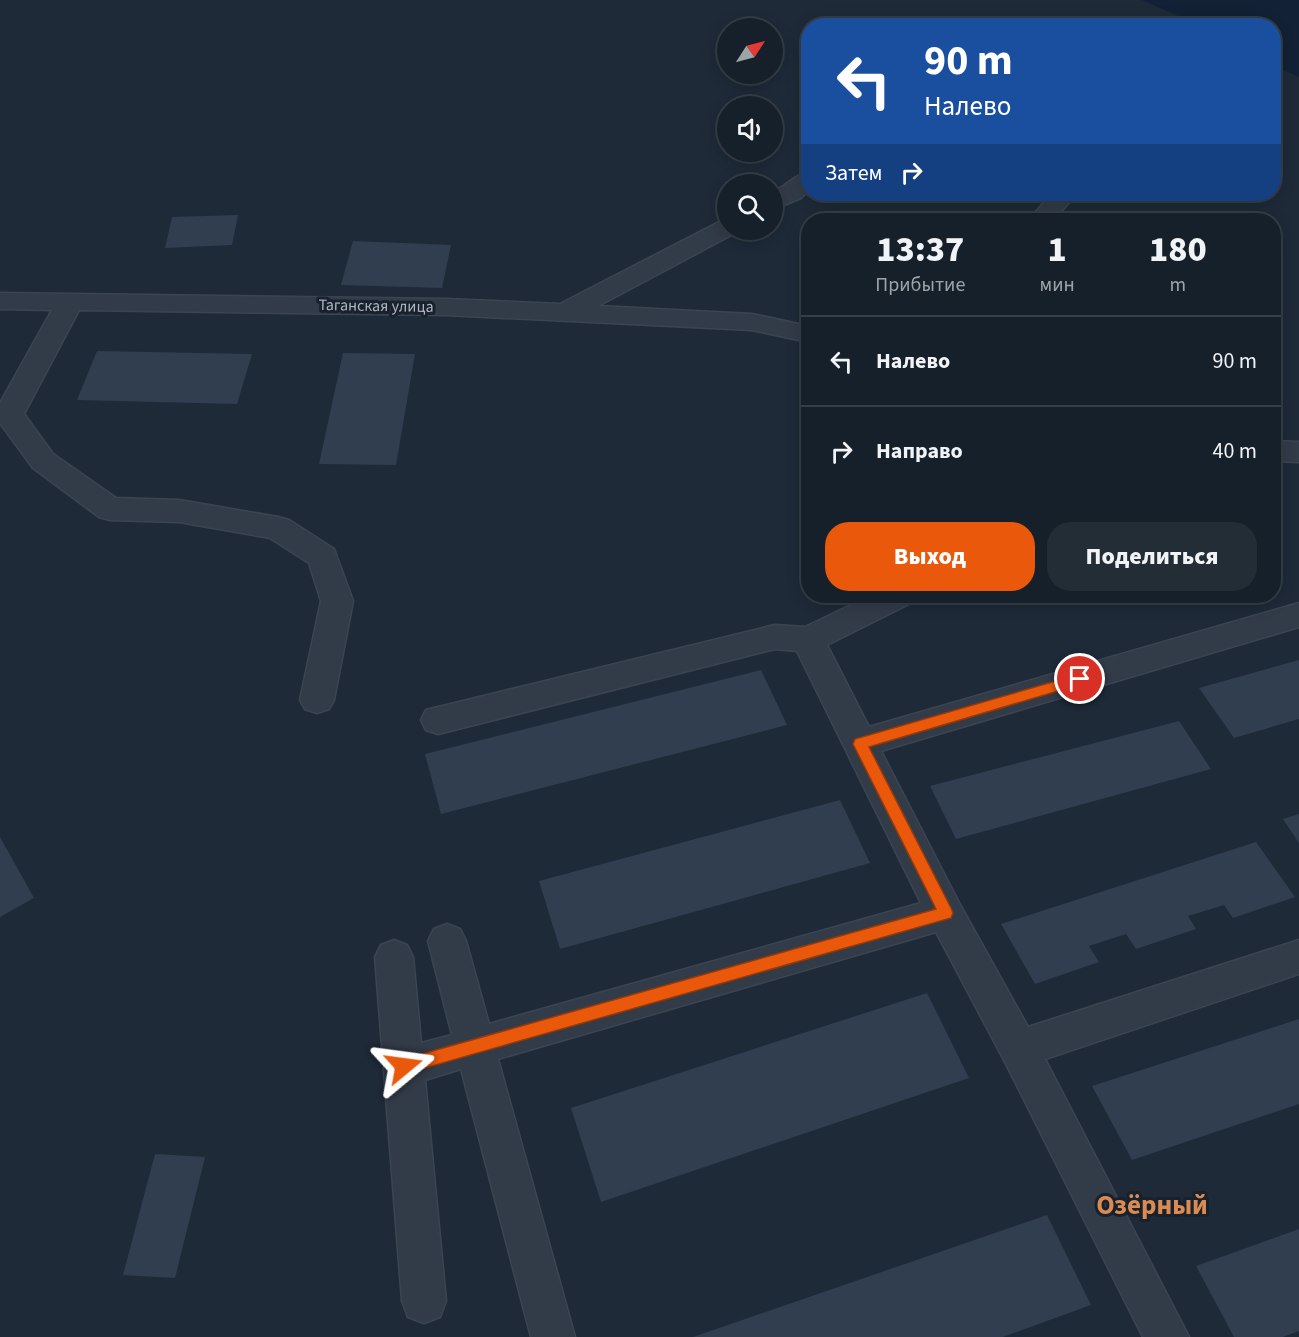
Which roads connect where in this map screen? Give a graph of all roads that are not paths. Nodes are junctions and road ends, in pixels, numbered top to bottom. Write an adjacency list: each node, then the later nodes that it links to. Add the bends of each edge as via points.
1 (801, 186): 2 (street)
2 (783, 198)
3 (1058, 201): 4 (street)
4 (1047, 213)
5 (717, 233): 8 (street)
6 (0, 301): 7 (street, Таганская улица)
7 (70, 302): 8 (street, Таганская улица, via 446,307); 10 (street)
8 (564, 313): 9 (street, Таганская улица, via 752,322)
9 (801, 332)
10 (5, 414): 16 (street, via 43,461 110,508 179,511 278,528 323,557 337,601)
11 (1281, 451): 12 (street)
12 (1299, 452)
13 (884, 603): 15 (street)
14 (1299, 615): 18 (street)
15 (808, 640): 17 (street, via 775,637); 18 (street)
16 (316, 700)
17 (438, 720)
18 (860, 744): 19 (street)
19 (945, 913): 23 (street); 24 (street)
20 (447, 941): 23 (street)
21 (394, 957): 25 (street)
22 (1299, 957): 24 (street)
23 (475, 1046): 25 (street); 27 (street)
24 (1019, 1049): 28 (street)
25 (404, 1066): 26 (street)
26 (424, 1301)
27 (553, 1337)
28 (1167, 1337)

